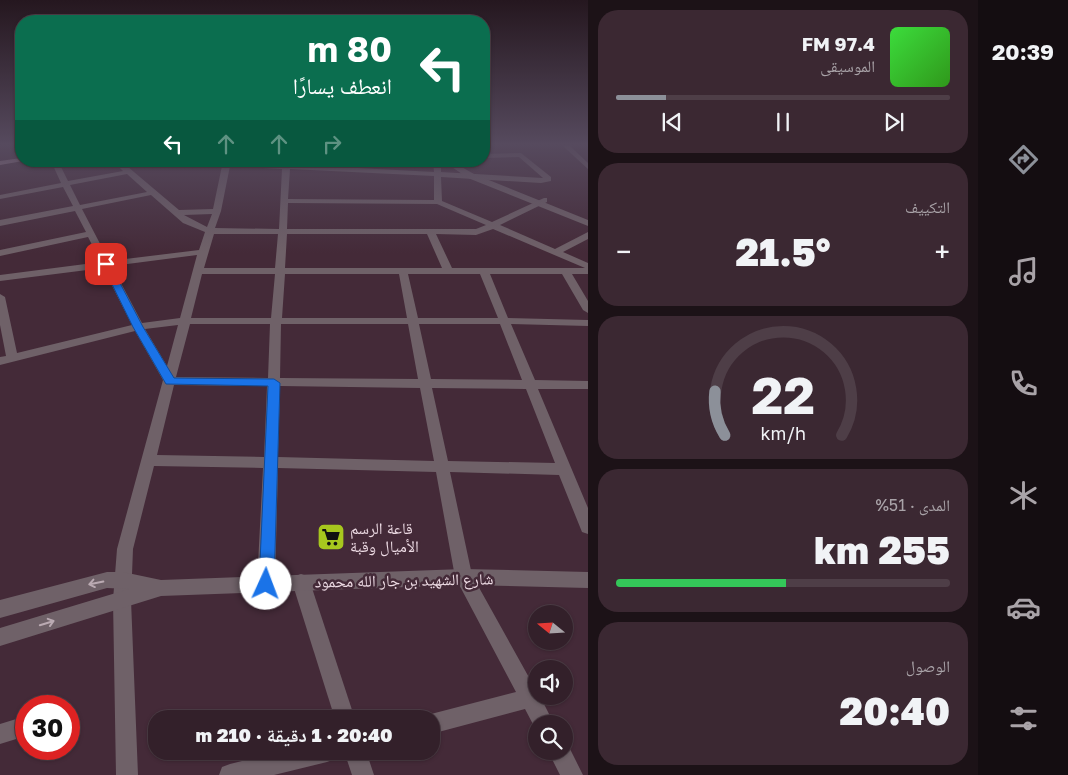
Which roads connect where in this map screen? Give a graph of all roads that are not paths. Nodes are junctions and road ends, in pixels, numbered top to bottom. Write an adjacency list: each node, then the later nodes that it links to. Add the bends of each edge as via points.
1 (65, 181): 9 (street)
2 (80, 181): 9 (street)
3 (138, 181): 10 (street)
4 (223, 181): 16 (street)
5 (286, 181): 12 (street)
6 (436, 181): 13 (street)
7 (485, 181): 14 (street)
8 (494, 181): 14 (street)
9 (66, 184): 11 (street); 15 (street)
10 (152, 193): 15 (street); 17 (street)
11 (0, 197)
12 (285, 201): 13 (street); 23 (street)
13 (438, 202): 21 (street)
14 (540, 202): 18 (street); 20 (street); 21 (street)
15 (78, 207): 19 (street); 25 (street)
16 (217, 211): 17 (street); 22 (street)
17 (175, 213): 22 (street)
18 (588, 218)
19 (0, 223)
20 (588, 223)
21 (493, 224): 24 (street, via 476,232); 28 (street)
22 (210, 231): 23 (street); 27 (street)
23 (283, 231): 24 (street); 32 (street)
24 (431, 233): 33 (street)
25 (91, 234): 29 (street); 30 (street)
26 (588, 234): 28 (street)
27 (203, 252): 30 (street); 34 (street)
28 (556, 252): 31 (street)
29 (0, 253)
30 (106, 264): 39 (street); 47 (street)
31 (588, 266)
32 (280, 270): 34 (street); 38 (street); 42 (street)
33 (448, 270): 35 (street); 38 (street)
34 (199, 271): 43 (street)
35 (484, 271): 36 (street); 45 (street)
36 (565, 271): 37 (street); 41 (street)
37 (588, 271)
38 (403, 272): 44 (street)
39 (0, 278)
40 (0, 297): 48 (street)
41 (588, 310)
42 (276, 320): 43 (street); 44 (street); 50 (street)
43 (186, 321): 47 (street); 49 (street)
44 (413, 321): 45 (street); 51 (street)
45 (506, 321): 46 (street); 52 (street)
46 (588, 323)
47 (138, 327): 48 (street); 49 (street)
48 (6, 360)
49 (170, 381): 50 (street); 54 (street)
50 (274, 383): 51 (street); 55 (street)
51 (424, 384): 52 (street); 56 (street)
52 (532, 384): 53 (street); 57 (street)
53 (588, 385)
54 (148, 460): 55 (street); 60 (street, via 126,549)
55 (271, 463): 56 (street); 63 (street)
56 (441, 466): 57 (street); 59 (street)
57 (565, 469): 58 (street)
58 (588, 527)
59 (464, 577): 61 (street, شارع الشهيد بن جار الله محمود); 62 (street, شارع الشهيد بن جار الله محمود); 68 (street)
60 (123, 580): 64 (street, شارع الشهيد بن جار الله محمود); 65 (street); 66 (street, شارع الشهيد بن جار الله محمود, one-way to 66, via 92,583)
61 (588, 580)
62 (301, 582): 63 (street, شارع الشهيد بن جار الله محمود); 70 (street)
63 (266, 584): 64 (street, شارع الشهيد بن جار الله محمود)
64 (161, 588): 65 (street, شارع الشهيد بن جار الله محمود)
65 (122, 600): 67 (street, شارع الشهيد بن جار الله محمود, one-way to 65); 77 (street)
66 (0, 609)
67 (0, 637)
68 (528, 694)
69 (528, 699): 71 (street)
70 (342, 710)
71 (440, 722)
72 (15, 729): 73 (street)
73 (0, 734)
74 (291, 760): 78 (street)
75 (358, 760): 79 (street)
76 (564, 760): 80 (street)
77 (127, 775)
78 (230, 775)
79 (363, 775)
80 (572, 775)

